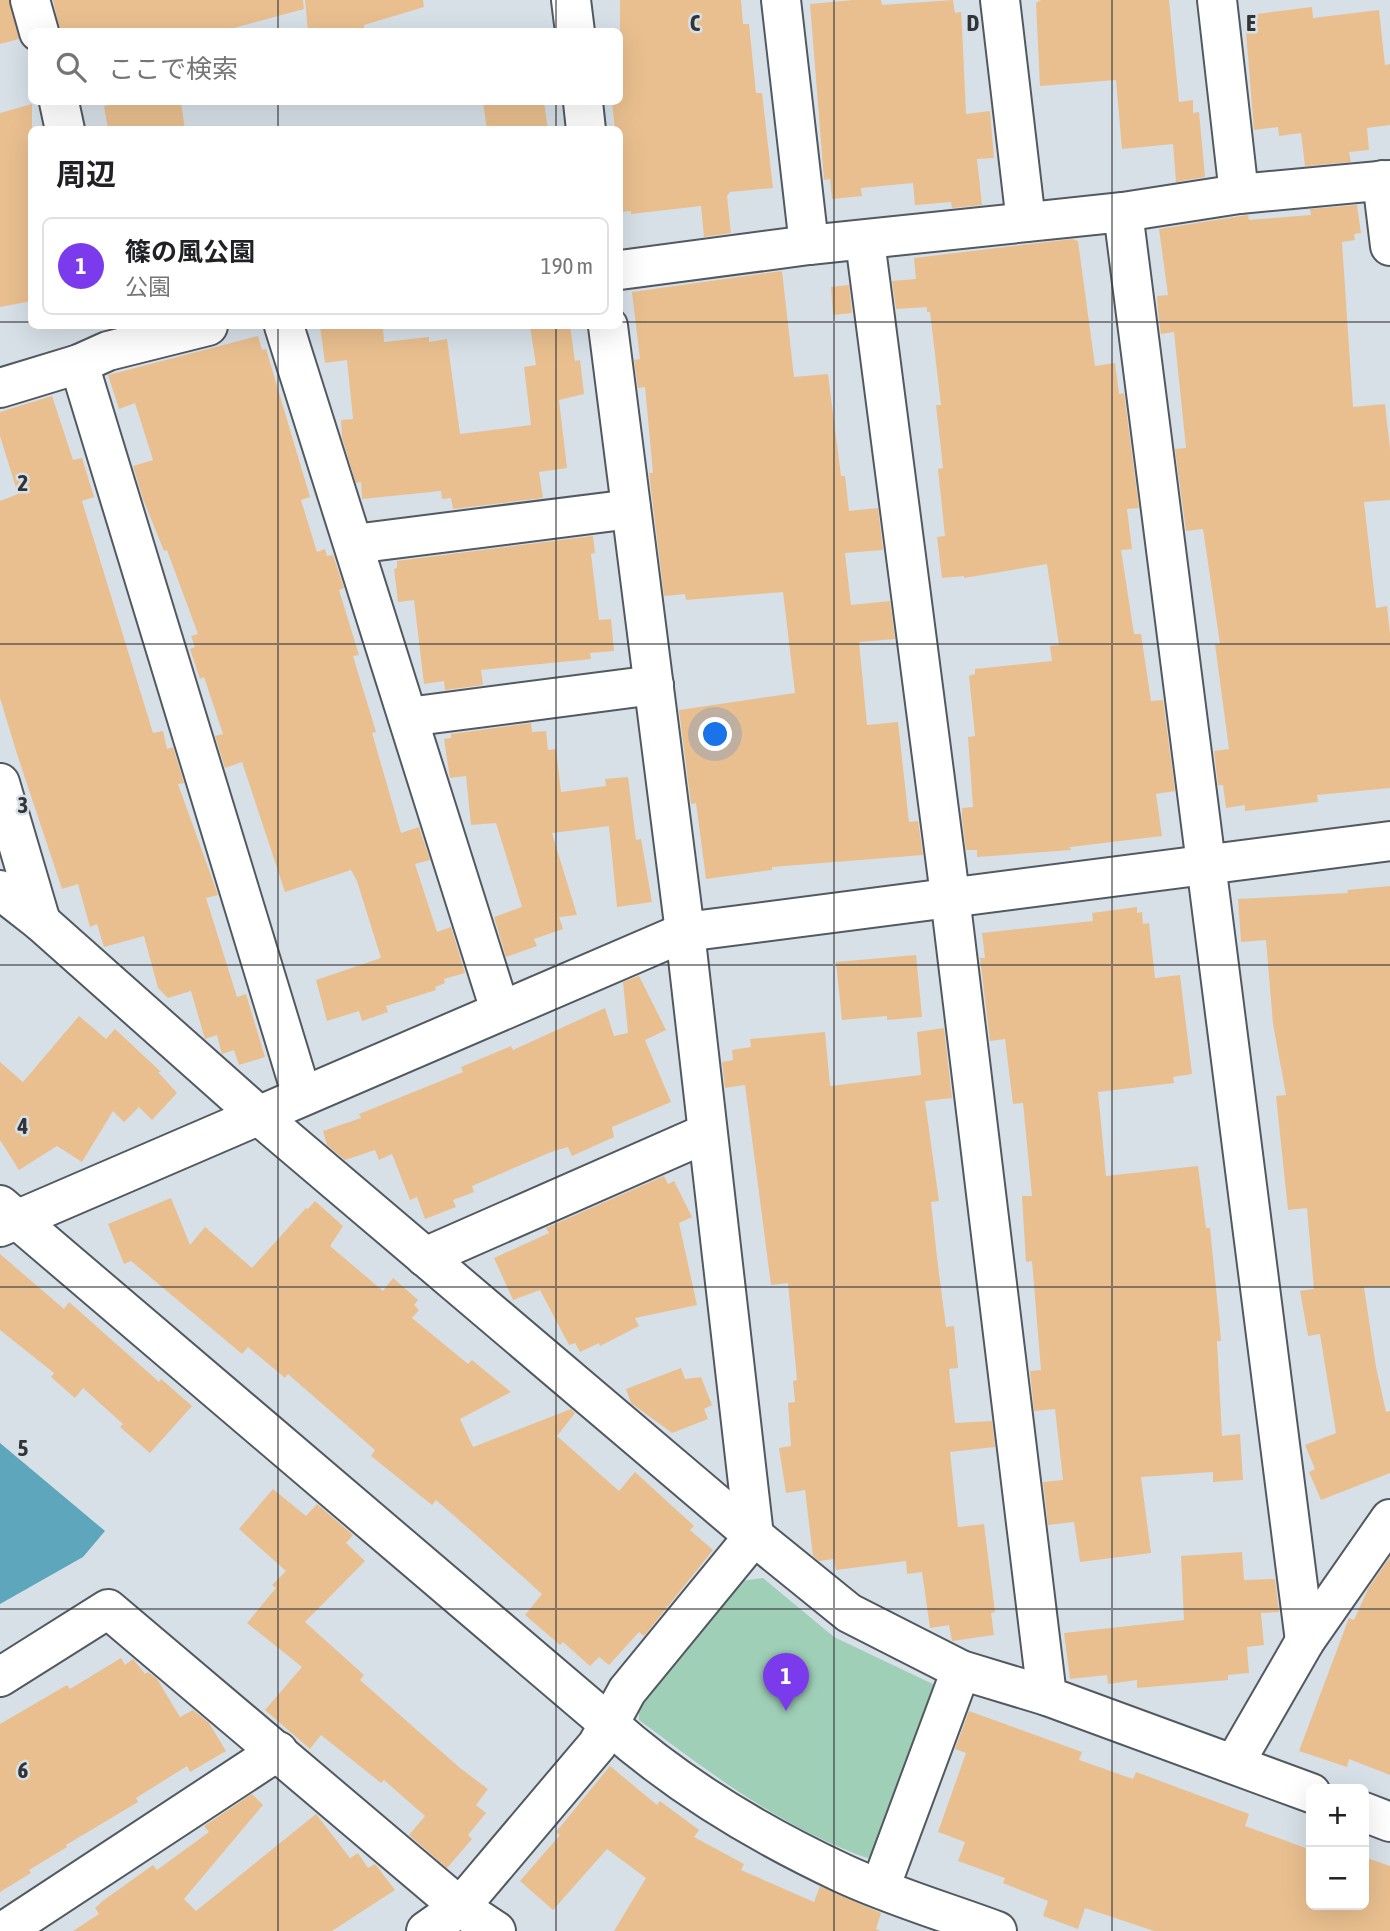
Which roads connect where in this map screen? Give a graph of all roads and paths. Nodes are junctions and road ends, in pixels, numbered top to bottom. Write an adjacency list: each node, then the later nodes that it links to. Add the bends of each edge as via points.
1 (30, 0): 6 (street)
2 (571, 0): 7 (street)
3 (781, 0): 17 (street)
4 (1000, 0): 15 (street)
5 (1217, 0): 13 (street)
6 (37, 28)
7 (574, 28)
8 (60, 105): 10 (street)
9 (583, 105): 11 (street)
10 (64, 126)
11 (586, 126)
12 (1386, 180): 13 (street); 18 (street)
13 (1239, 194): 14 (street)
14 (1124, 212): 15 (street); 31 (street)
15 (1026, 222): 16 (street)
16 (865, 241): 17 (street); 33 (street)
17 (810, 245): 19 (street)
18 (1390, 246)
19 (623, 270)
20 (192, 329): 23 (street)
21 (285, 329): 26 (street)
22 (608, 329): 25 (street)
23 (97, 347): 24 (street); 37 (street)
24 (0, 388)
25 (631, 509): 26 (street); 27 (street)
26 (354, 544): 28 (street)
27 (654, 685): 28 (street); 35 (street)
28 (408, 717): 36 (street)
29 (0, 783): 34 (street)
30 (1390, 841): 31 (street)
31 (1206, 866): 33 (street); 44 (street)
32 (0, 890): 34 (street)
33 (950, 899): 35 (street); 47 (street)
34 (41, 922): 38 (street)
35 (685, 932): 36 (street); 39 (street)
36 (500, 1010): 37 (street, via 394,1060)
37 (302, 1096): 38 (street)
38 (257, 1114): 40 (street); 41 (street)
39 (707, 1133): 41 (street); 43 (street)
40 (5, 1217): 48 (street)
41 (425, 1258): 43 (street)
42 (1390, 1519): 44 (street)
43 (754, 1536): 45 (street, via 849,1613); 48 (street, via 626,1691)
44 (1305, 1641): 50 (street)
45 (961, 1670): 47 (street); 54 (street)
46 (0, 1677): 49 (street, via 108,1609)
47 (1046, 1696): 50 (street)
48 (609, 1724): 54 (street, via 750,1826); 55 (street, via 597,1745)
49 (278, 1751): 55 (street); 56 (street)
50 (1234, 1764): 51 (street)
51 (1306, 1791)
52 (1369, 1814): 53 (street)
53 (1390, 1822)
54 (880, 1888): 59 (street)
55 (460, 1907): 57 (street); 58 (street)
56 (4, 1931)
57 (426, 1931)
58 (496, 1931)
59 (997, 1931)

